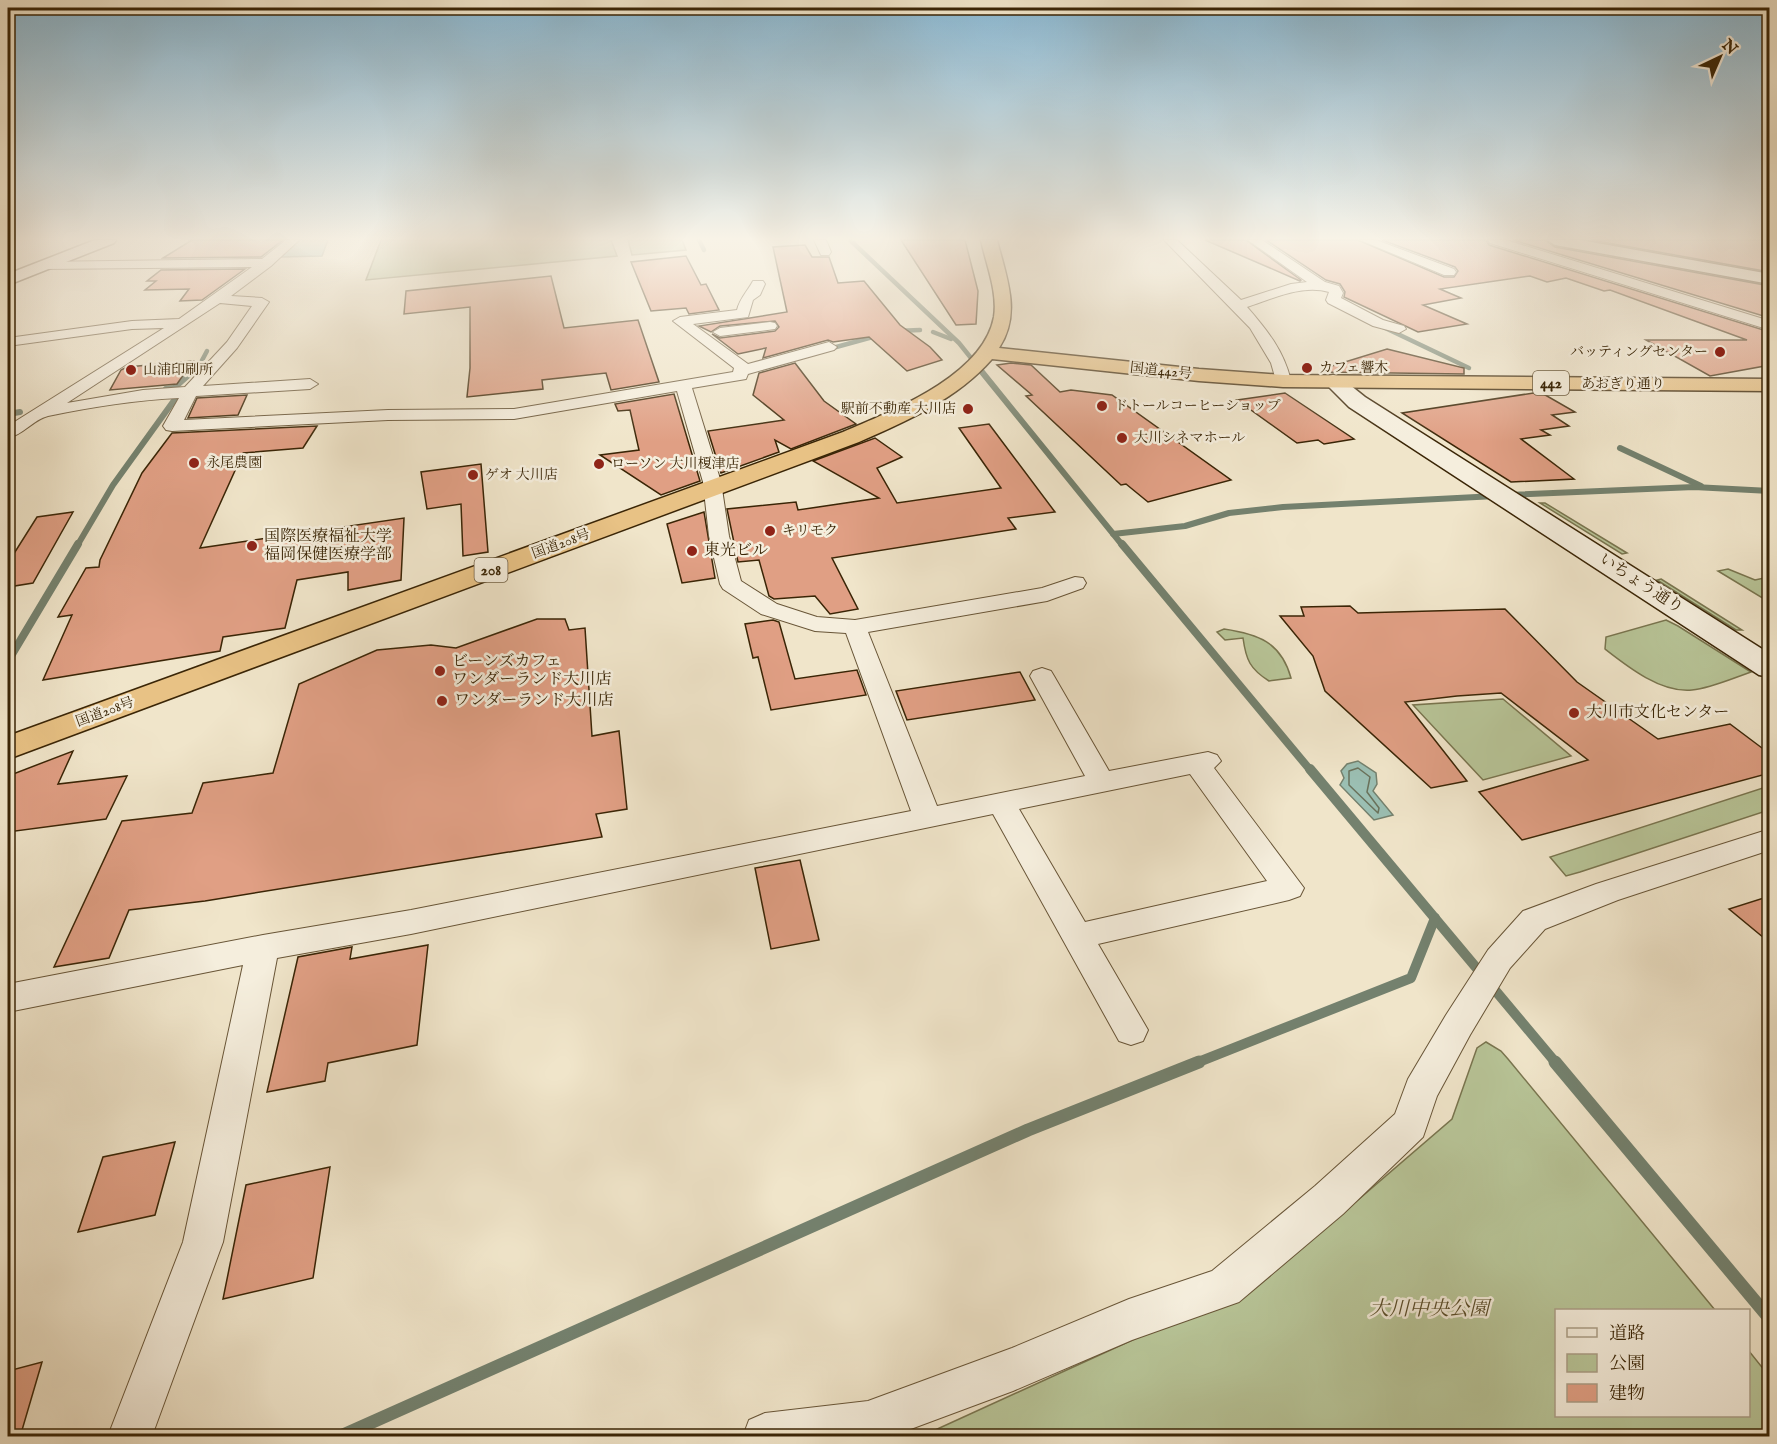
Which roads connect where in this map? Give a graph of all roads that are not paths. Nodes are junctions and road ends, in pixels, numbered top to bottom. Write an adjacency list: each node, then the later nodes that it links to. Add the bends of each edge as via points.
1 (204, 307): 8 (street)
2 (258, 307): 22 (street, via 232,345)
3 (745, 307): 12 (street, via 743,314 680,321)
4 (1001, 307): 15 (highway, 国道208号 / 208, via 999,334)
5 (1239, 307): 17 (street, via 1271,348)
6 (1345, 307): 11 (street)
7 (1710, 307): 10 (street)
8 (183, 322): 13 (street); 23 (street)
9 (770, 326): 12 (street)
10 (1770, 326)
11 (1398, 329)
12 (699, 335): 16 (street, via 742,367)
13 (8, 342)
14 (829, 347): 16 (street)
15 (980, 361): 17 (highway, 国道442号 / 442); 26 (highway, 国道208号 / 208, via 929,401 886,423)
16 (741, 371): 20 (street, via 740,376)
17 (1283, 381): 18 (highway, 国道442号 / 442)
18 (1333, 381): 21 (highway, あおぎり通り / 442); 29 (street, いちょう通り, via 1358,402)
19 (310, 384): 22 (street)
20 (682, 385): 22 (street, via 514,414 388,415 172,426); 26 (street)
21 (1770, 385)
22 (191, 391): 23 (street)
23 (38, 413): 24 (street); 25 (street)
24 (8, 417)
25 (8, 433)
26 (713, 489): 28 (street, via 719,537 731,584 770,609 815,624); 31 (highway, 国道208号 / 208)
27 (1075, 583): 28 (street, via 1047,594)
28 (855, 627): 34 (street)
29 (1770, 668)
30 (1042, 676): 32 (street)
31 (8, 748)
32 (1102, 782): 33 (street); 36 (street, via 1202,762 1289,888)
33 (1001, 803): 34 (street); 36 (street)
34 (928, 818): 37 (street)
35 (1770, 839): 41 (street, via 1533,920 1499,959 1458,1025 1421,1091 1410,1125 1329,1200 1224,1287 868,1423)
36 (1077, 936): 39 (street)
37 (263, 948): 38 (street); 40 (street, via 203,1242)
38 (8, 998)
39 (1131, 1030)
40 (130, 1437)
41 (765, 1437)

